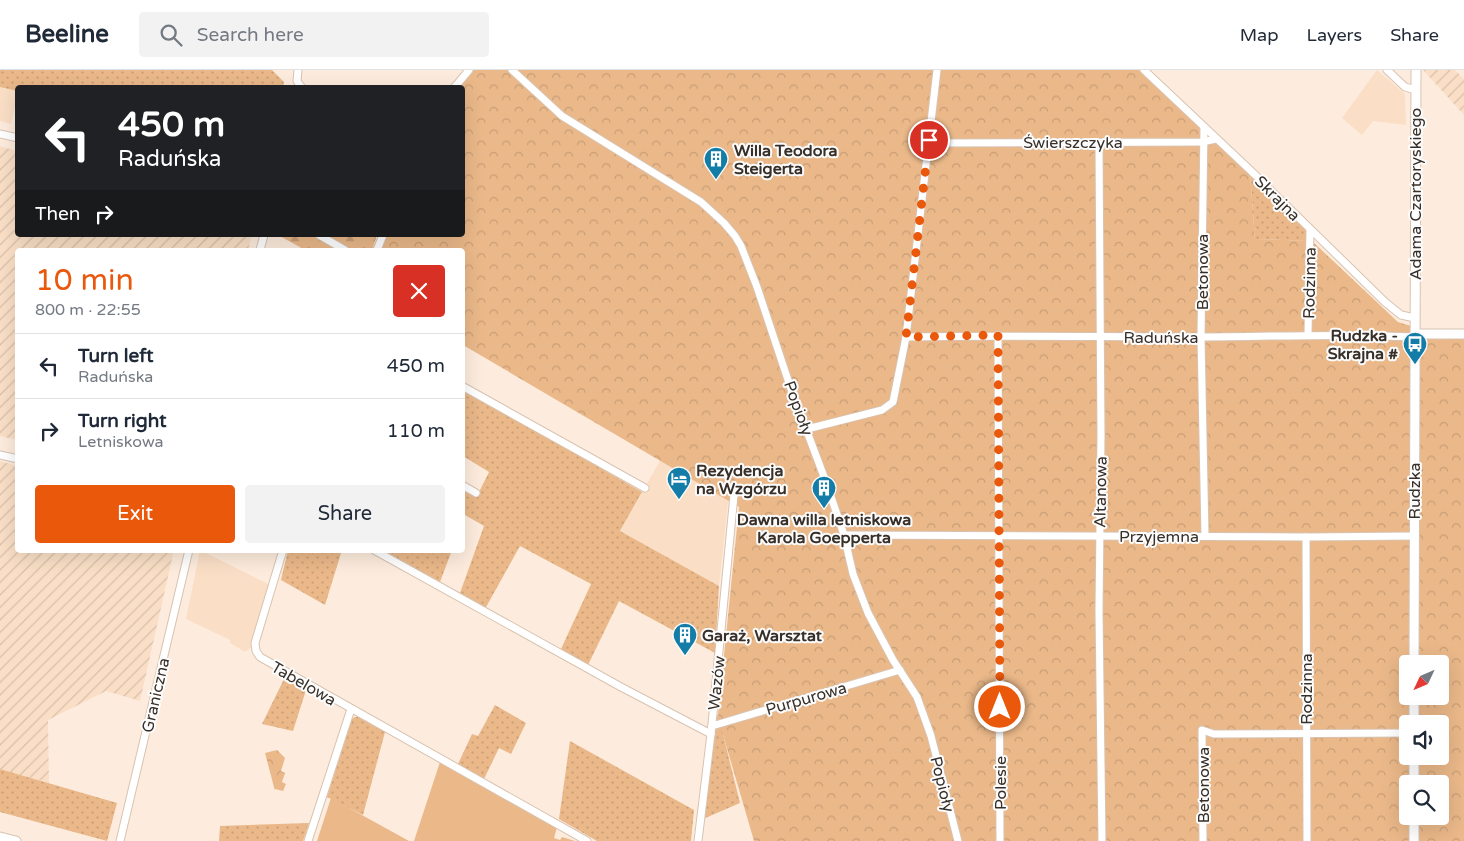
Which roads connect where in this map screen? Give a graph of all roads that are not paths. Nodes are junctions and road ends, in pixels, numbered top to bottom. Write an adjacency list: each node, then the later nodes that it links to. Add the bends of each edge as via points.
1 (298, 70): 9 (street)
2 (458, 70): 8 (street)
3 (512, 70): 31 (street, Popioły, via 562,116 701,202 735,236 758,287)
4 (937, 70): 17 (street)
5 (1144, 70): 12 (street, Skrajna)
6 (1387, 70): 11 (street, via 1406,87)
7 (1416, 70): 11 (street, Adama Czartoryskiego)
8 (467, 73): 10 (street)
9 (300, 85)
10 (457, 85)
11 (1416, 90): 22 (street, Adama Czartoryskiego)
12 (1204, 127): 15 (street, Skrajna); 16 (street, Betonowa)
13 (0, 134): 14 (street)
14 (15, 137)
15 (1216, 139): 16 (street, Świerszczyka); 19 (street, Skrajna)
16 (1202, 142): 18 (street, Świerszczyka); 29 (street, Betonowa)
17 (929, 143): 18 (street, Świerszczyka); 27 (street)
18 (1099, 143): 28 (street, Altanowa)
19 (1310, 230): 22 (street, Skrajna, via 1385,302 1401,315); 25 (street, Rodzinna)
20 (322, 237): 21 (street)
21 (342, 248)
22 (1415, 318): 26 (street, Rudzka)
23 (1464, 334): 26 (street)
24 (998, 335): 27 (street, Raduńska); 28 (street, Raduńska); 39 (street, Polesie)
25 (1308, 335): 26 (street, Raduńska); 29 (street, Raduńska)
26 (1415, 335): 42 (street, Rudzka)
27 (906, 337): 31 (street, via 894,402 882,410)
28 (1099, 337): 29 (street, Raduńska); 40 (street, Altanowa)
29 (1201, 337): 41 (street, Betonowa)
30 (465, 388): 35 (street)
31 (807, 429): 38 (street, Popioły)
32 (0, 455): 33 (street)
33 (15, 458)
34 (465, 486): 36 (street)
35 (645, 488)
36 (476, 492)
37 (734, 495): 50 (street, Wazów)
38 (844, 535): 39 (street, Przyjemna); 48 (street, Popioły, via 853,574 868,613)
39 (999, 535): 40 (street, Przyjemna); 61 (street, Polesie)
40 (1099, 536): 41 (street, Przyjemna); 62 (street, Altanowa)
41 (1205, 536): 43 (street, Przyjemna)
42 (1414, 536): 43 (street, Przyjemna); 47 (street, Rudzka)
43 (1306, 537): 52 (street, Rodzinna)
44 (188, 553): 56 (street, Graniczna)
45 (282, 553): 49 (street, Tabelowa, via 256,638 256,651 264,660)
46 (379, 553): 50 (street, via 612,682)
47 (1414, 655)
48 (900, 670): 50 (street, Purpurowa); 60 (street, Popioły, via 917,698 931,736)
49 (351, 709): 57 (street, Tabelowa); 58 (street)
50 (711, 730): 59 (street, Wazów)
51 (1399, 732): 52 (street)
52 (1306, 734): 63 (street, Betonowa, via 1214,734 1202,730); 64 (street, Rodzinna)
53 (1414, 825): 65 (street)
54 (0, 837): 55 (street)
55 (16, 841)
56 (120, 841)
57 (308, 841)
58 (587, 841)
59 (698, 841)
60 (958, 841)
61 (1000, 841)
62 (1102, 841)
63 (1203, 841)
64 (1307, 841)
65 (1414, 841)

